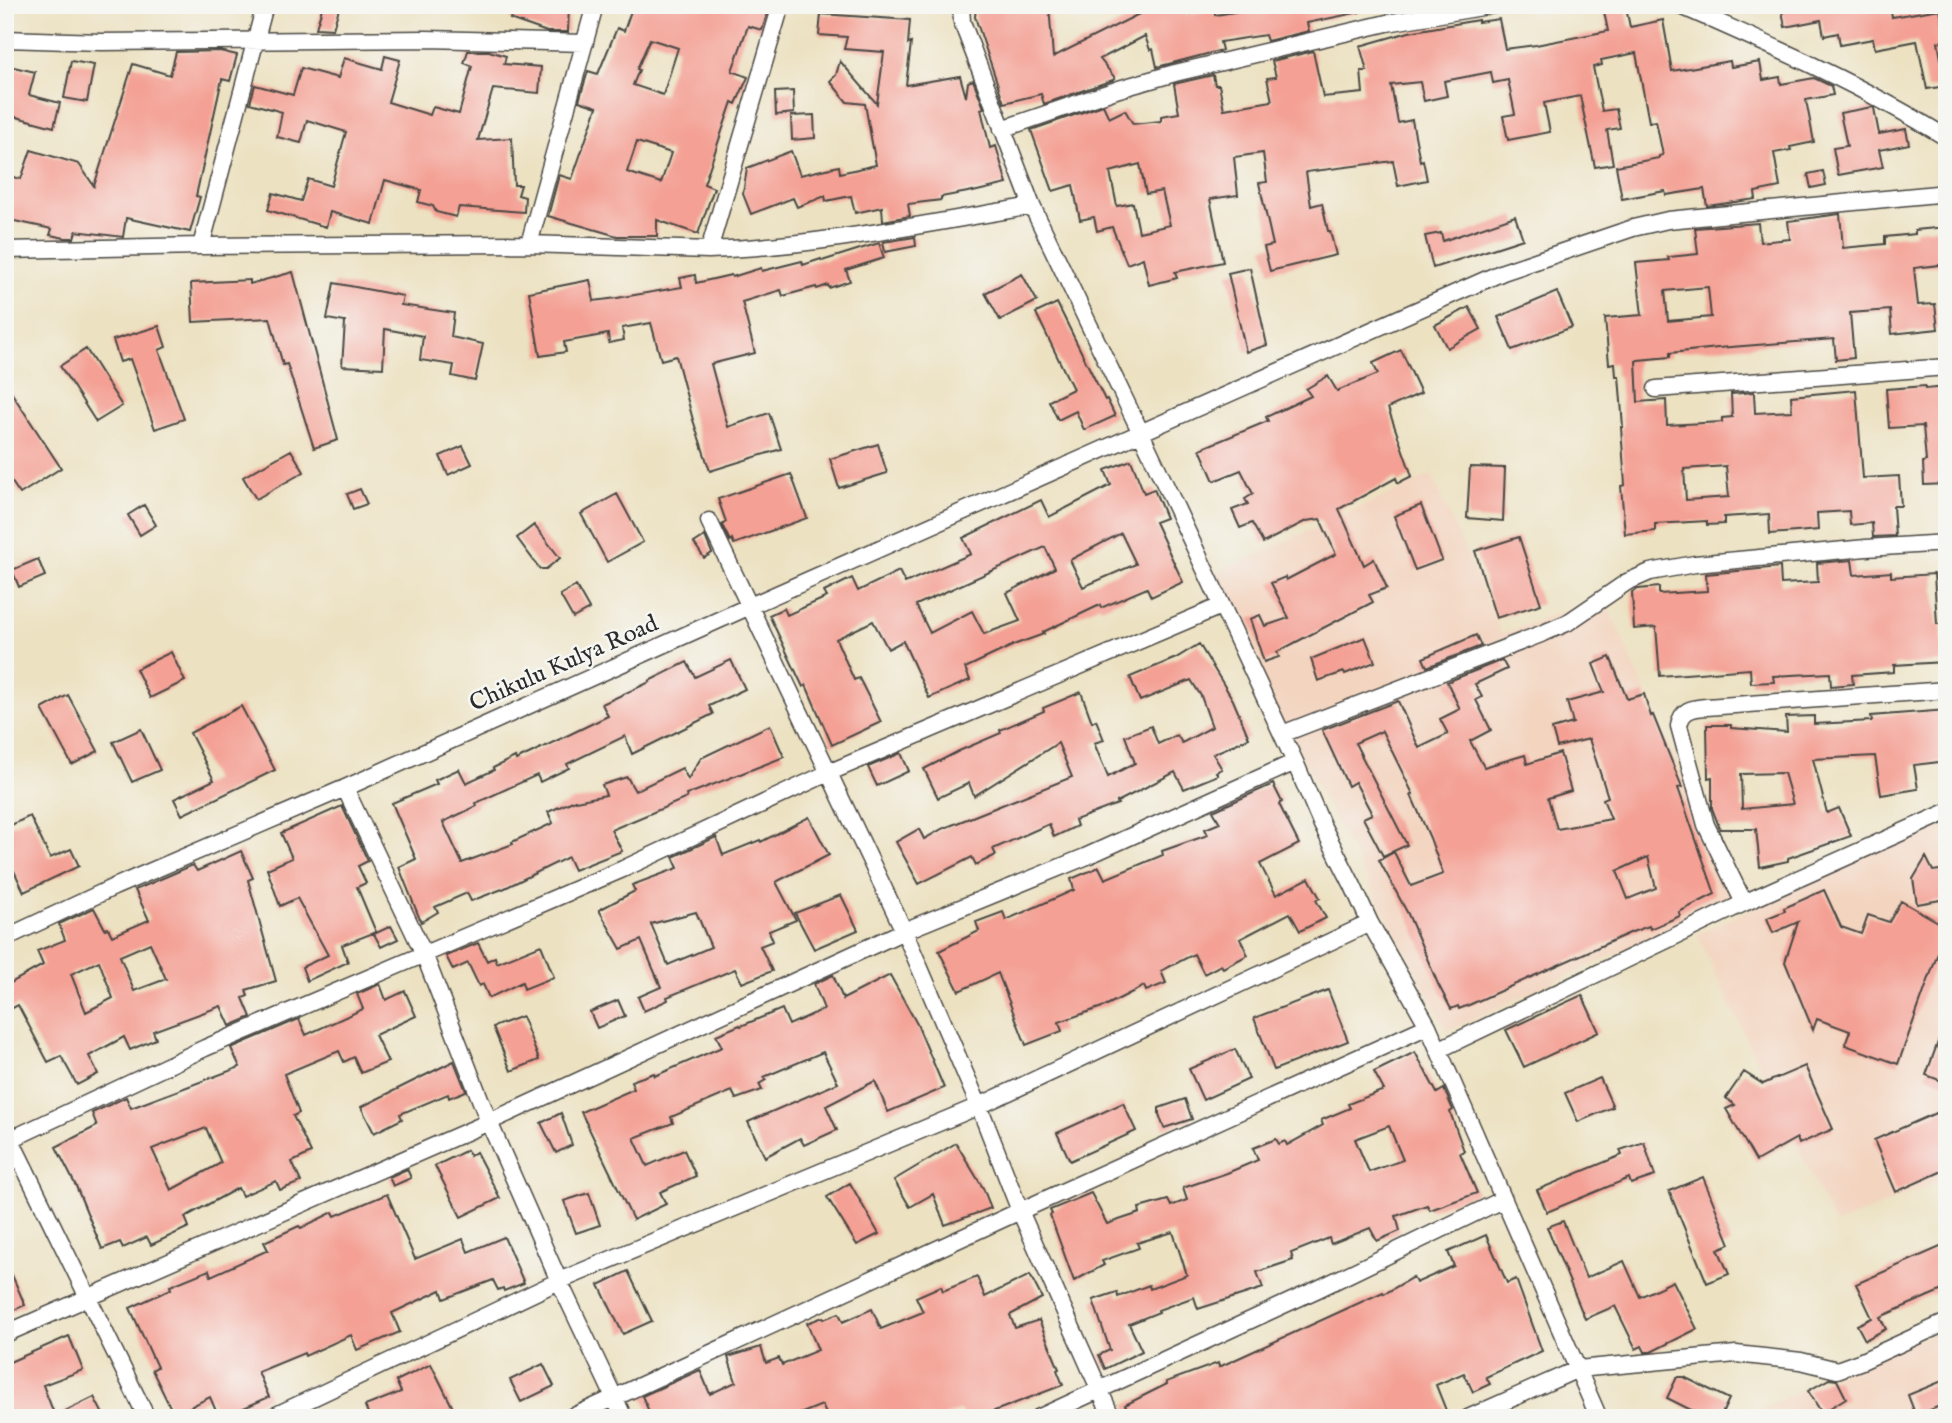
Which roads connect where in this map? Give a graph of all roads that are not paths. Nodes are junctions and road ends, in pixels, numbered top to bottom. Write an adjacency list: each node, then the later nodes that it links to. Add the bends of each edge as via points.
1 (265, 5): 8 (street)
2 (595, 5): 9 (street)
3 (781, 5): 17 (street)
4 (1494, 5): 10 (street, via 1387,23 1174,73)
5 (1679, 5): 11 (street, via 1828,73)
6 (958, 6): 10 (street)
7 (5, 39): 8 (street)
8 (256, 40): 9 (street); 15 (street)
9 (585, 43): 14 (street)
10 (1002, 129): 13 (street)
11 (1947, 138)
12 (1947, 193): 20 (street, Chikulu Kulya Road, via 1700,215 1633,228 1503,272)
13 (1032, 205): 17 (street, via 876,232); 20 (street)
14 (529, 244): 15 (street); 17 (street)
15 (201, 246): 16 (street)
16 (5, 250)
17 (709, 250)
18 (1947, 368): 19 (street)
19 (1656, 389)
20 (1141, 433): 23 (street, Chikulu Kulya Road); 24 (street)
21 (709, 521): 23 (street)
22 (1947, 543): 26 (street, via 1695,564 1650,572 1626,582 1567,623)
23 (750, 606): 28 (street); 29 (street, Chikulu Kulya Road)
24 (1221, 606): 26 (street); 28 (street)
25 (1947, 690): 31 (street, via 1685,711 1679,726 1706,825)
26 (1282, 734): 27 (street)
27 (1295, 762): 32 (street); 33 (street, via 1085,857)
28 (828, 773): 33 (street); 35 (street, via 623,869)
29 (345, 788): 34 (street, Chikulu Kulya Road); 35 (street)
30 (1947, 812): 31 (street)
31 (1744, 903): 37 (street)
32 (1370, 923): 36 (street); 38 (street)
33 (904, 931): 38 (street); 39 (street)
34 (5, 938)
35 (424, 954): 39 (street); 40 (street)
36 (1428, 1026): 37 (street); 42 (street)
37 (1438, 1050): 41 (street)
38 (979, 1106): 42 (street); 43 (street)
39 (489, 1122): 43 (street); 44 (street)
40 (7, 1136): 44 (street)
41 (1504, 1199): 47 (street); 48 (street)
42 (1020, 1211): 48 (street); 49 (street)
43 (559, 1281): 49 (street); 51 (street)
44 (89, 1297): 46 (street); 50 (street)
45 (1947, 1322): 47 (street, via 1837,1370 1736,1354)
46 (5, 1334)
47 (1578, 1369): 56 (street); 57 (street)
48 (1101, 1391): 54 (street); 55 (street)
49 (615, 1398): 52 (street); 53 (street)
50 (147, 1418)
51 (270, 1418)
52 (570, 1418)
53 (624, 1418)
54 (1038, 1418)
55 (1112, 1418)
56 (1468, 1418)
57 (1599, 1418)

